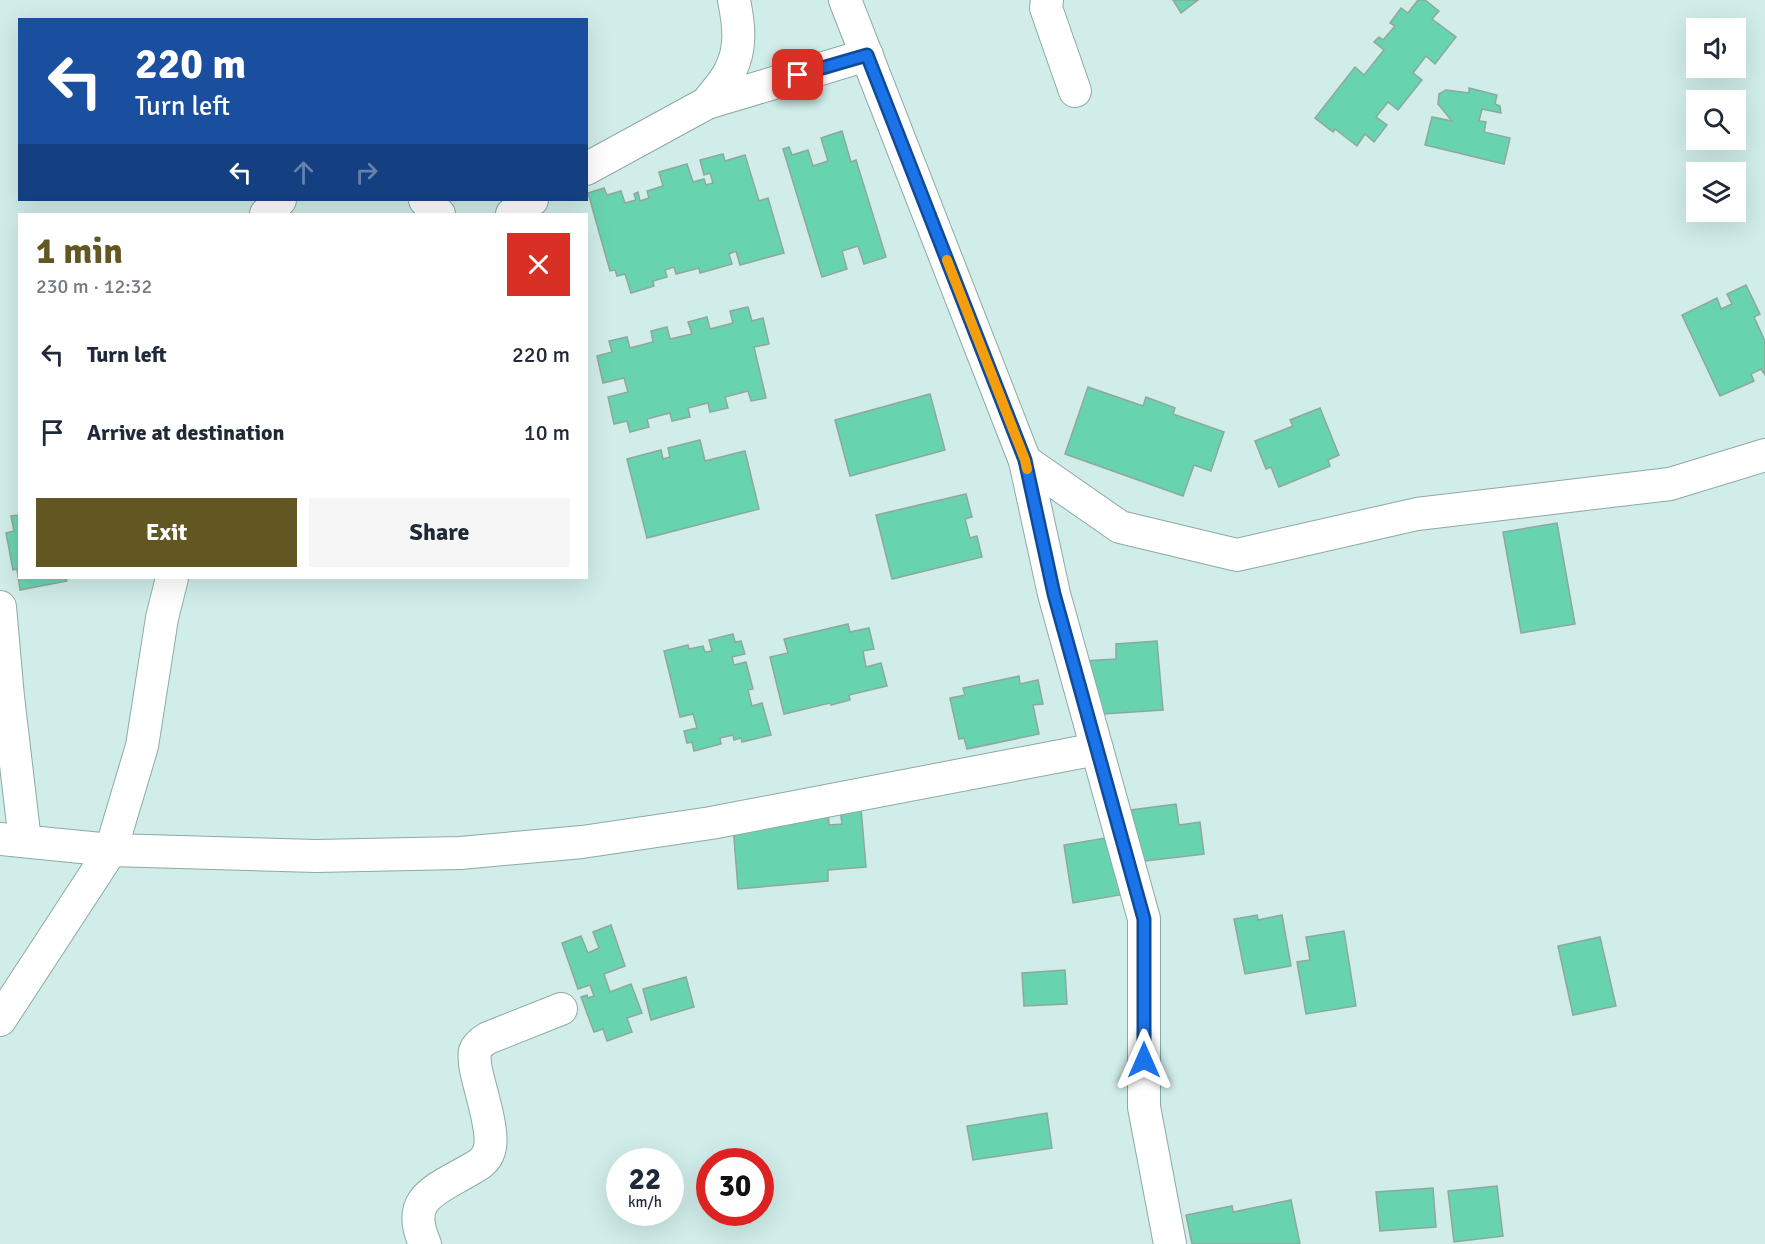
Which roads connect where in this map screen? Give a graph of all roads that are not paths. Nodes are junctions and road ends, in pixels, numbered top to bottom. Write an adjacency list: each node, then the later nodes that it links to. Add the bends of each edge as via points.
1 (734, 0): 6 (street, via 739,47 730,72)
2 (845, 0): 4 (street)
3 (1047, 0): 5 (street, via 1046,8)
4 (867, 55): 6 (street); 15 (street)
5 (1075, 91)
6 (707, 103): 7 (street)
7 (588, 168)
8 (279, 201): 11 (street)
9 (426, 201): 12 (street)
10 (531, 201): 13 (street)
11 (267, 213)
12 (438, 213)
13 (513, 213)
14 (1765, 455): 15 (street, via 1670,484 1417,514 1237,555 1120,526)
15 (1025, 460): 18 (street, via 1054,594)
16 (172, 579): 20 (street, via 142,746)
17 (0, 607): 19 (street, via 8,697)
18 (1097, 749): 20 (street, via 711,823 582,842 460,853 316,856); 24 (street, via 1144,919 1144,1107)
19 (12, 840): 20 (street)
20 (111, 850): 22 (street)
21 (561, 1010): 23 (street, via 488,1038 475,1050 491,1144 483,1162 423,1201 417,1219)
22 (0, 1020)
23 (425, 1244)
24 (1170, 1244)

